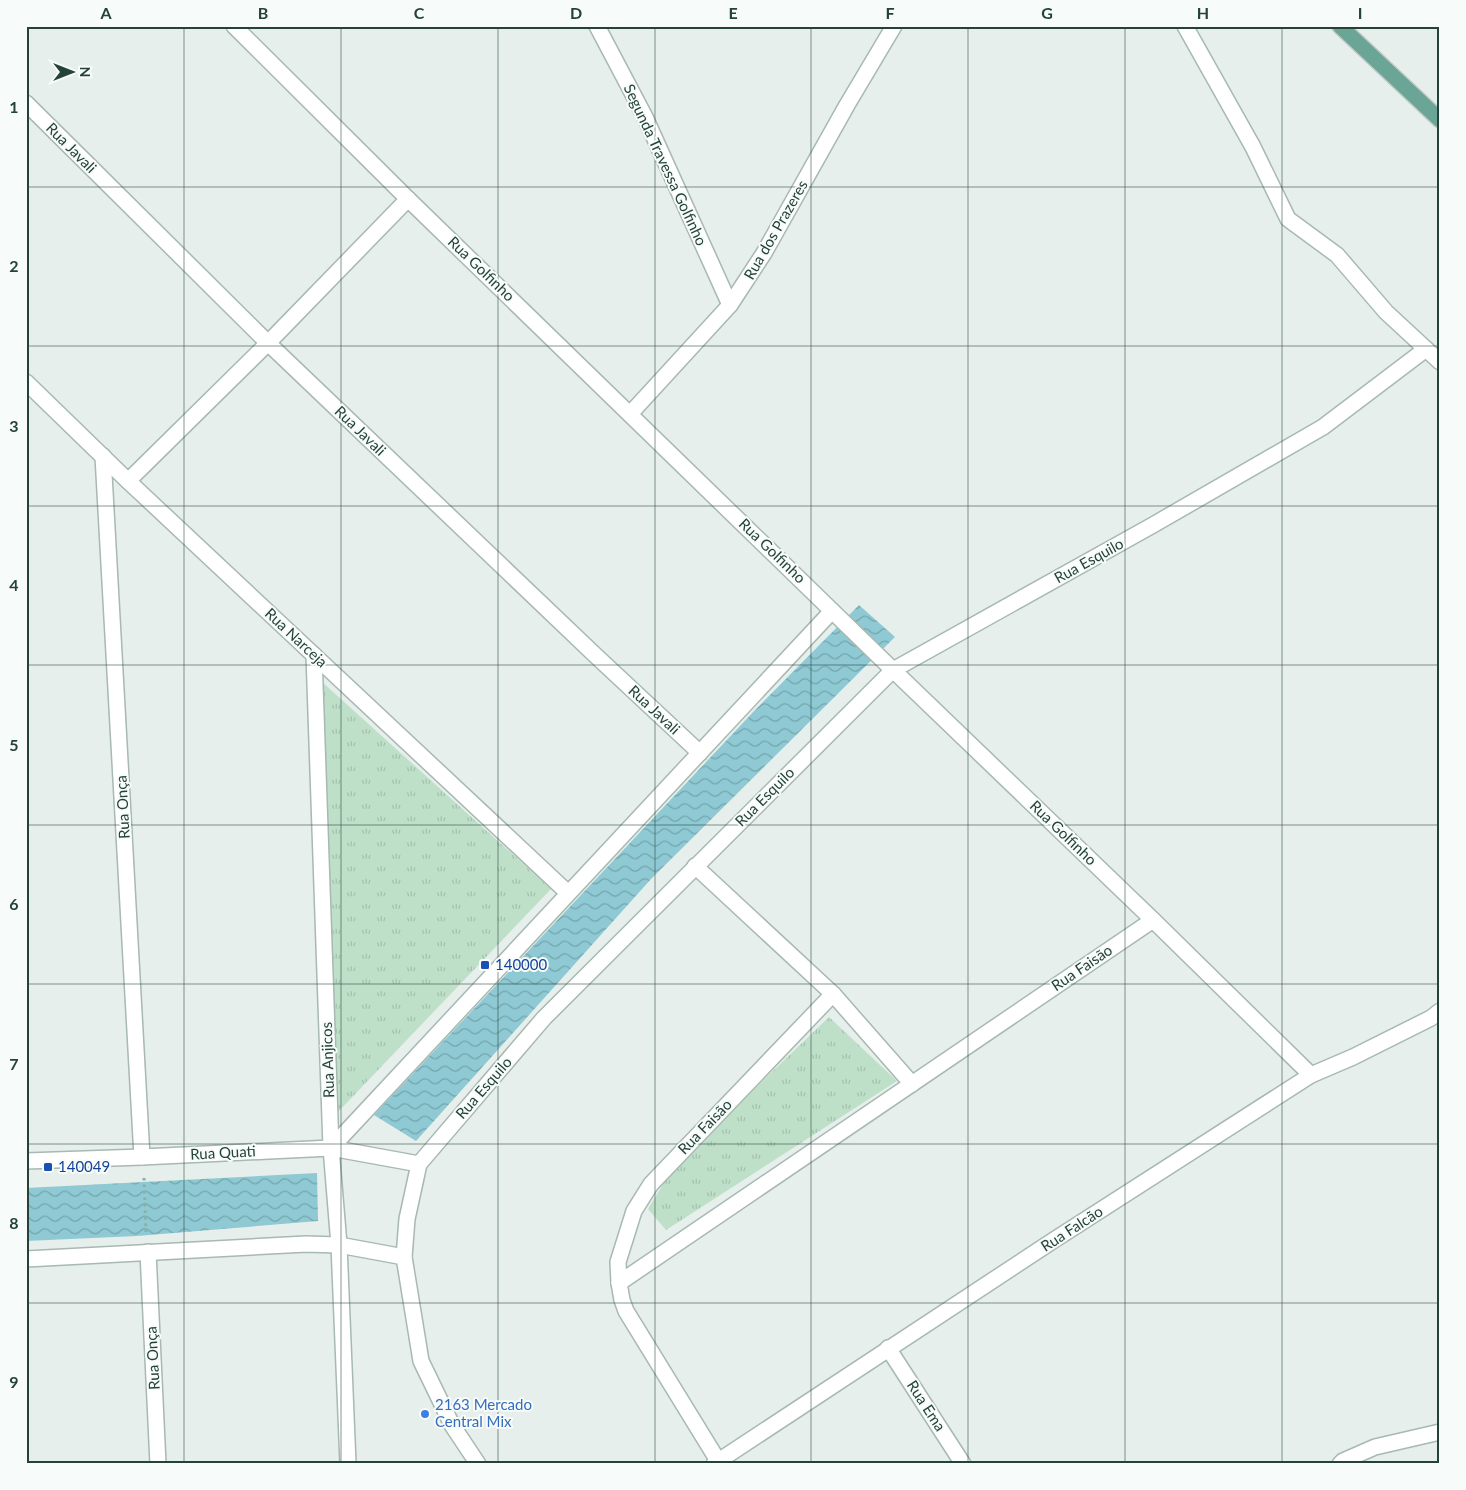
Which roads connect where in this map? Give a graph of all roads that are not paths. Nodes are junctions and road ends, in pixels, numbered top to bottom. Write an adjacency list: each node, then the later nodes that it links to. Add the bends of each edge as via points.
1 (234, 26): 8 (street, Rua Golfinho)
2 (597, 26): 9 (street, Segunda Travessa Golfinho, via 645,118)
3 (894, 26): 9 (street, Rua dos Prazeres, via 764,253)
4 (1185, 26): 11 (street, via 1254,147 1288,219 1337,255 1386,312)
5 (1340, 26): 7 (main road)
6 (26, 103): 10 (street, Rua Javali)
7 (1440, 120)
8 (408, 199): 10 (street); 14 (street, Rua Golfinho)
9 (730, 305): 14 (street, Rua dos Prazeres)
10 (268, 344): 16 (street); 20 (street, Rua Javali)
11 (1426, 349): 12 (street); 19 (street, Rua Esquilo, via 1323,427 1153,526)
12 (1440, 362)
13 (26, 382): 15 (street, Rua Narceja)
14 (630, 414): 17 (street, Rua Golfinho)
15 (103, 456): 16 (street, Rua Narceja); 29 (street, Rua Onça)
16 (128, 481): 18 (street, Rua Narceja)
17 (836, 614): 19 (street, Rua Golfinho); 20 (street)
18 (314, 655): 22 (street, Rua Narceja); 28 (street, Rua Anjicos)
19 (890, 667): 21 (street, Rua Esquilo); 23 (street, Rua Golfinho)
20 (700, 753): 22 (street)
21 (695, 866): 24 (street); 31 (street, Rua Esquilo, via 544,1018)
22 (568, 893): 28 (street)
23 (1153, 920): 26 (street, Rua Golfinho); 27 (street, Rua Faisão)
24 (833, 994): 27 (street); 36 (street, Rua Faisão, via 651,1184 634,1211 618,1262)
25 (1440, 1011): 26 (street, Rua Falcão)
26 (1311, 1075): 37 (street, Rua Falcão)
27 (912, 1084): 36 (street, Rua Faisão)
28 (331, 1148): 29 (street, Rua Quati); 31 (street, Rua Quati); 33 (street, Rua Anjicos)
29 (142, 1157): 30 (street, Rua Quati)
30 (26, 1161)
31 (419, 1164): 34 (street, Rua Esquilo, via 406,1219)
32 (147, 1244): 33 (street); 35 (street); 40 (street, Rua Onça)
33 (339, 1245): 34 (street); 41 (street, Rua Anjicos)
34 (404, 1257): 42 (street, Rua Esquilo, via 421,1361 452,1426)
35 (26, 1259)
36 (619, 1283): 39 (street, Rua Faisão, via 626,1312)
37 (888, 1348): 39 (street, Rua Falcão); 43 (street, Rua Ema)
38 (1440, 1432): 44 (street, via 1375,1447)
39 (717, 1463)
40 (158, 1464)
41 (348, 1464)
42 (478, 1464)
43 (963, 1464)
44 (1340, 1464)

